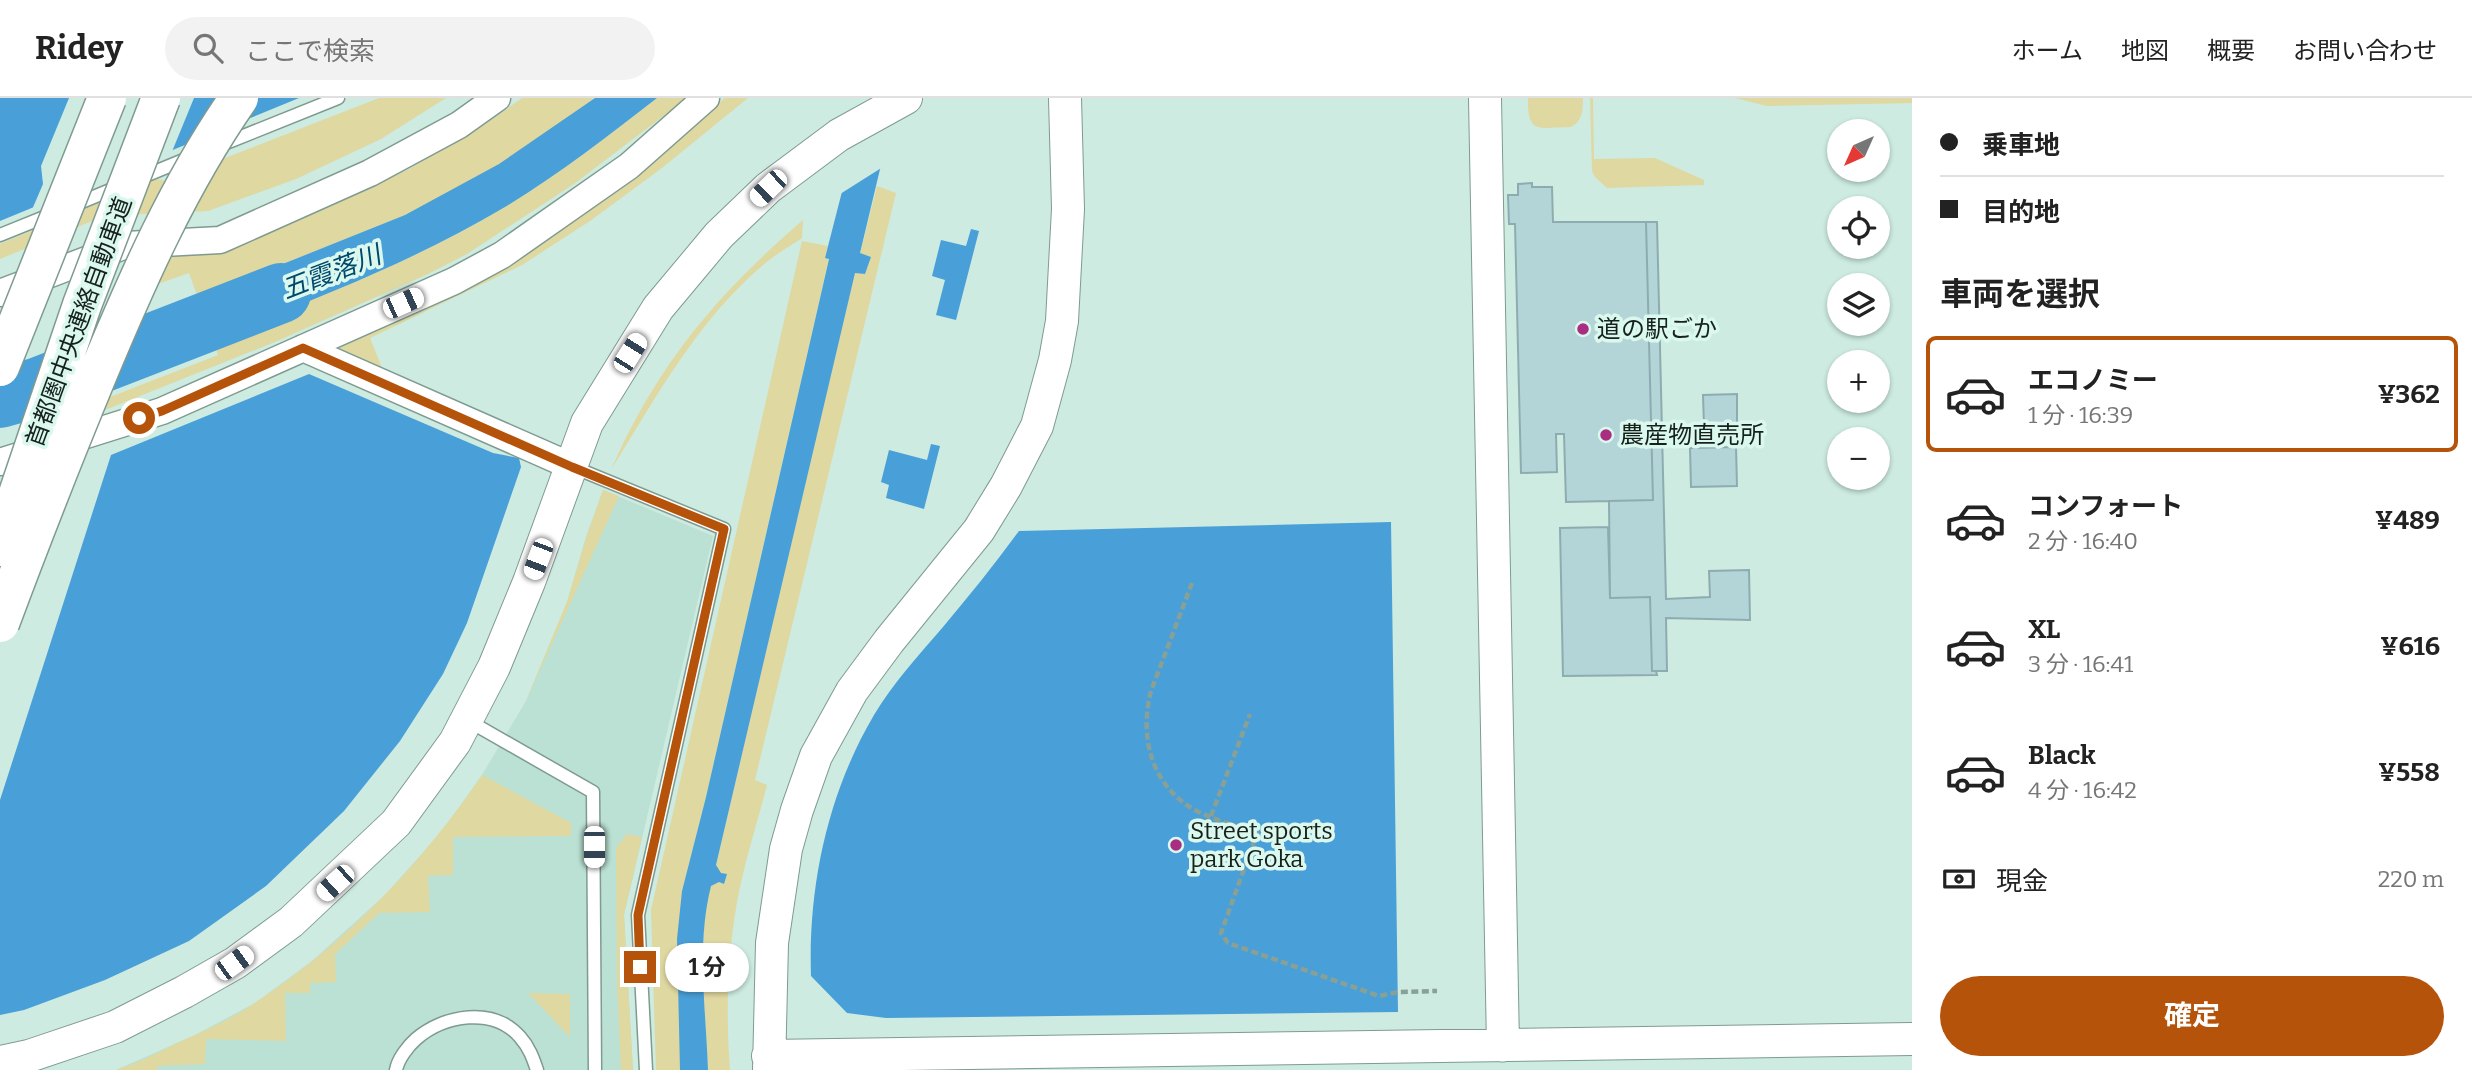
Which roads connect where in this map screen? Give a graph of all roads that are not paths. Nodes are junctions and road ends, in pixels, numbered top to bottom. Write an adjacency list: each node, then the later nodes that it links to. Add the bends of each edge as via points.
1 (107, 98): 13 (highway, bridge)
2 (162, 98): 16 (highway, 首都圏中央連絡自動車道, bridge, via 82,305)
3 (239, 98): 17 (highway, bridge, via 176,201 122,317)
4 (338, 98): 10 (lane)
5 (497, 98): 11 (street, via 459,125 370,173 220,240 126,245)
6 (706, 98): 12 (street, via 629,166 502,255)
7 (906, 98): 15 (street, via 839,135 758,197 719,235 658,308 587,423)
8 (1065, 98): 22 (street, via 1068,209 1062,321 1037,426 979,530 888,641 852,691 816,756 786,849 772,943)
9 (1485, 98): 20 (street)
10 (0, 235)
11 (0, 293)
12 (303, 348): 14 (street, via 162,411); 15 (street)
13 (0, 367)
14 (0, 461)
15 (572, 467): 18 (street, via 494,667); 26 (lane, via 724,529 638,915)
16 (0, 547)
17 (0, 623)
18 (467, 719): 21 (street, via 396,823 268,939 224,969 116,1027); 25 (lane, via 593,792)
19 (1912, 1039): 20 (street)
20 (1503, 1046): 22 (street)
21 (0, 1062)
22 (768, 1063)
23 (396, 1070): 24 (lane, via 410,1044 429,1028 454,1018 484,1017 518,1035)
24 (537, 1070)
25 (594, 1070)
26 (646, 1070)

